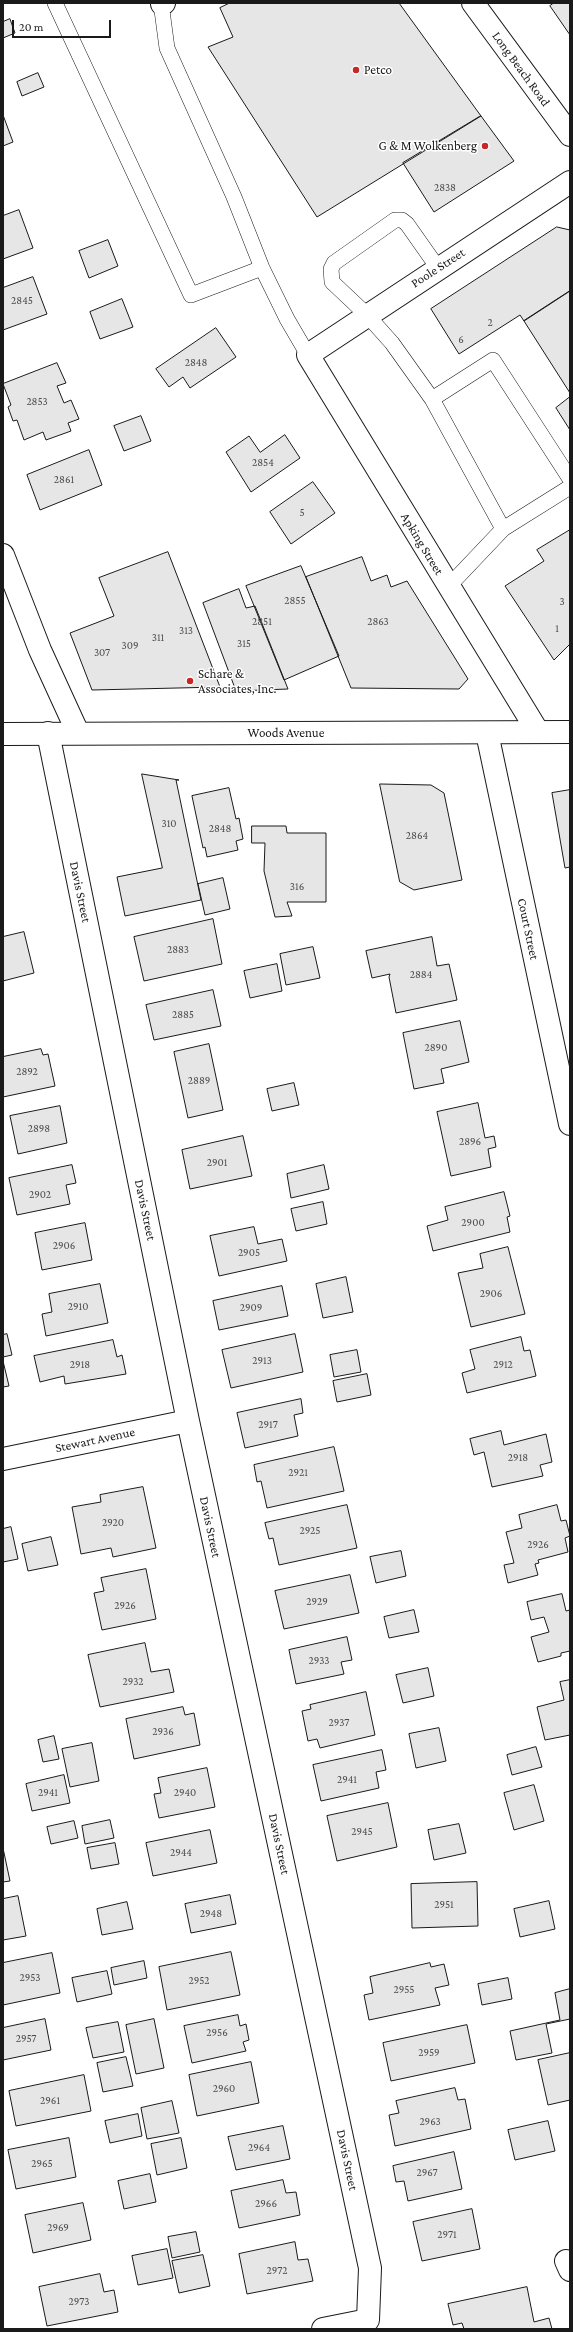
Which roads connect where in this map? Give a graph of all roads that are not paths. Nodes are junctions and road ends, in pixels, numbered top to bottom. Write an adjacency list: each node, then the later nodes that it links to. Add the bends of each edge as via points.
1 (55, 3): 6 (lane, via 191,295)
2 (162, 3): 6 (lane, via 167,48 234,196)
3 (473, 3): 4 (street, Long Beach Road)
4 (570, 135)
5 (570, 182): 7 (street, Poole Street)
6 (262, 268): 9 (lane)
7 (438, 268): 8 (street, Poole Street); 8 (lane, via 407,224 402,220 395,220 334,263 331,269 332,282)
8 (366, 315): 9 (street, Poole Street, via 343,334); 10 (lane, via 392,344)
9 (308, 355): 15 (street, Apking Street)
10 (432, 399): 11 (lane, via 493,360); 13 (lane)
11 (570, 479)
12 (570, 487): 13 (lane)
13 (503, 529): 15 (lane)
14 (3, 555): 19 (street, via 40,650)
15 (448, 587): 16 (street, Apking Street)
16 (538, 732): 17 (street, Woods Avenue); 20 (street, Woods Avenue)
17 (570, 732)
18 (48, 733): 19 (street, Woods Avenue); 21 (street, Woods Avenue); 23 (street, Davis Street)
19 (78, 733): 20 (street, Woods Avenue)
20 (487, 733): 22 (street, Court Street)
21 (3, 734)
22 (570, 1124)
23 (188, 1420): 24 (street, Stewart Avenue); 25 (street, Davis Street, via 370,2268 368,2320)
24 (3, 1459)
25 (323, 2329)

